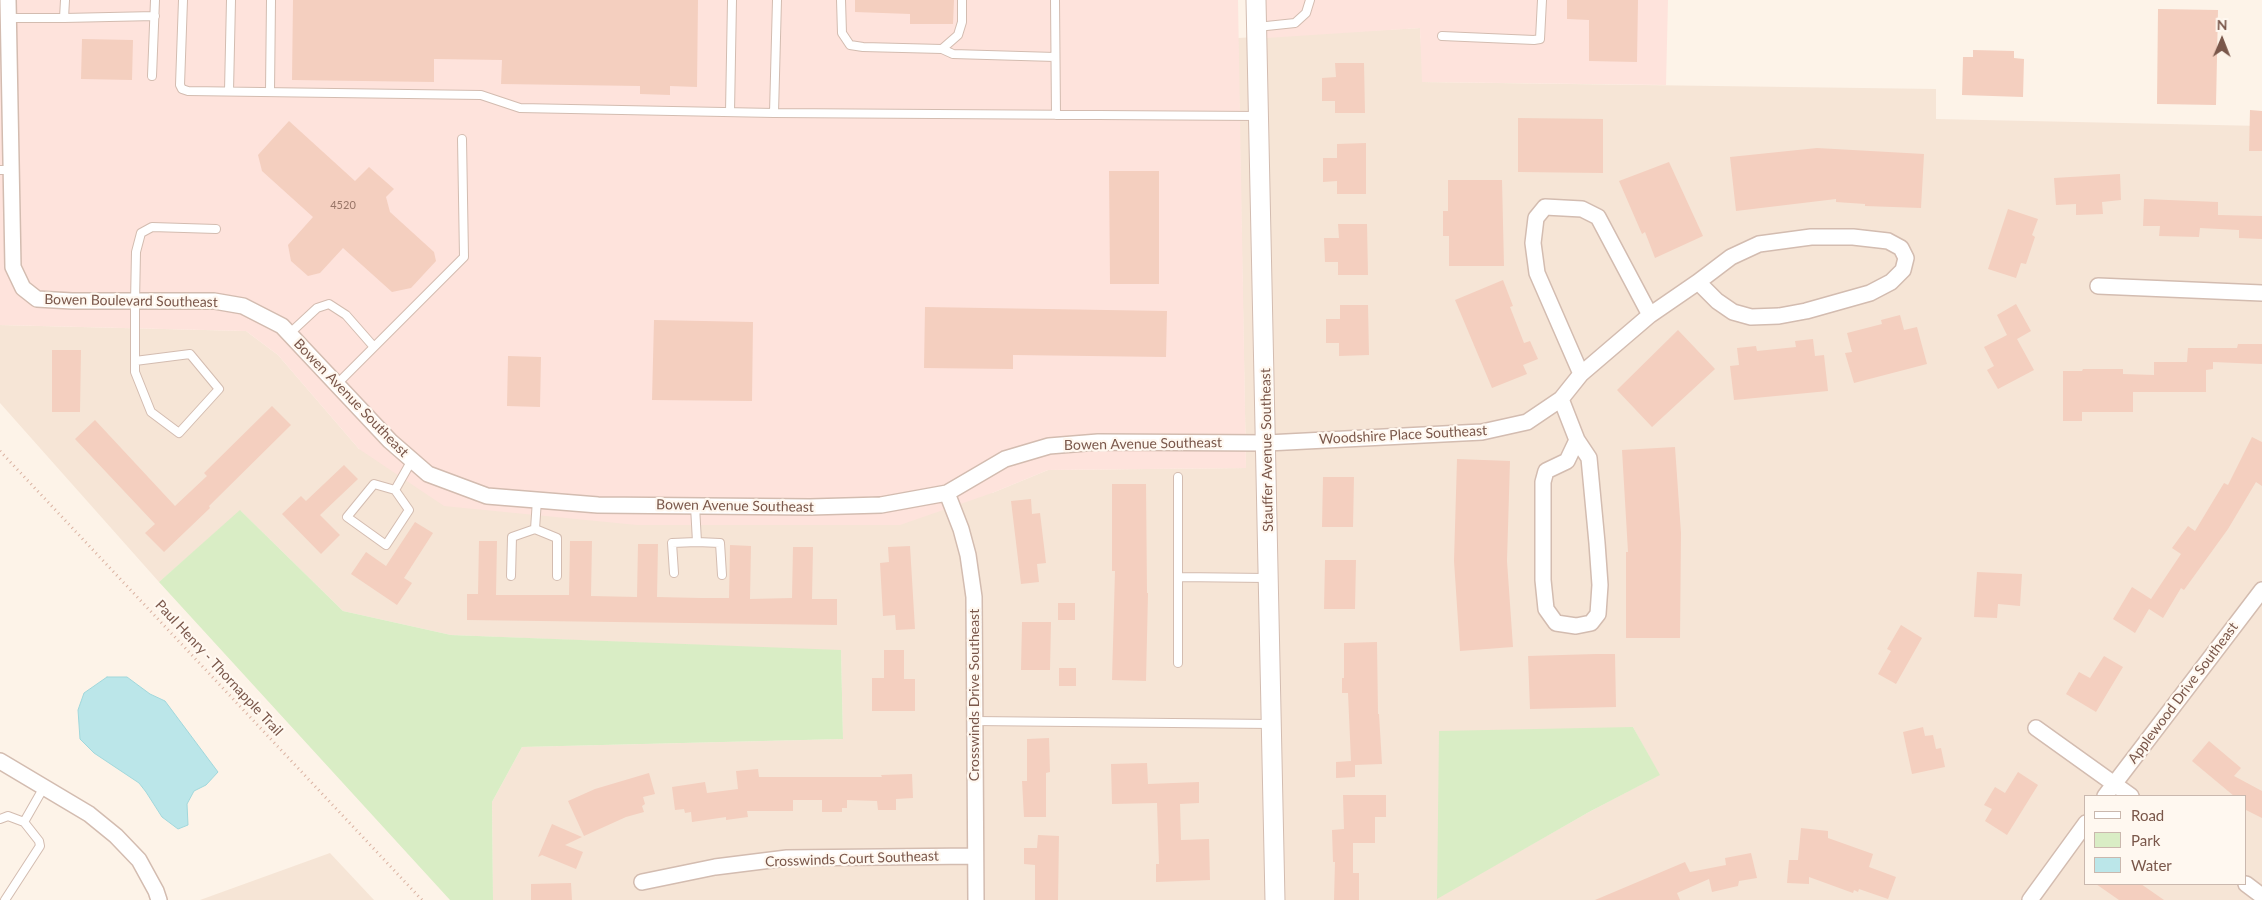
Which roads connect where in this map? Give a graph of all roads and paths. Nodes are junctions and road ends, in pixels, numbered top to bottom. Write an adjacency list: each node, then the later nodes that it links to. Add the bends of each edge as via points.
1 (8, 0): 16 (street, Bowen Boulevard Southeast)
2 (65, 0): 17 (lane)
3 (155, 0): 15 (lane)
4 (183, 0): 23 (lane, via 182,90)
5 (231, 0): 23 (lane)
6 (271, 0): 24 (lane)
7 (732, 0): 26 (lane)
8 (777, 0): 27 (lane)
9 (842, 0): 20 (lane, via 842,33 850,45 863,48)
10 (962, 0): 20 (lane, via 958,35)
11 (1055, 0): 21 (lane)
12 (1256, 0): 18 (street, Stauffer Avenue Southeast)
13 (1310, 0): 18 (lane, via 1306,13 1295,23)
14 (1542, 0): 19 (lane, via 1540,39)
15 (155, 16): 17 (lane); 22 (lane)
16 (8, 18): 17 (lane); 25 (street, Bowen Boulevard Southeast)
17 (64, 18)
18 (1257, 27): 29 (street, Stauffer Avenue Southeast)
19 (1442, 36)
20 (942, 48): 21 (lane, via 953,54)
21 (1055, 57): 28 (lane)
22 (152, 76)
23 (228, 90): 24 (lane)
24 (270, 91): 26 (lane, via 481,95 520,108)
25 (4, 92): 31 (street, Bowen Boulevard Southeast)
26 (730, 112): 27 (lane)
27 (774, 113): 28 (lane)
28 (1056, 115): 29 (lane)
29 (1259, 116): 46 (street, Stauffer Avenue Southeast)
30 (462, 139): 40 (lane, via 464,257)
31 (5, 170): 36 (street, Bowen Boulevard Southeast, via 13,267 23,288 37,299)
32 (216, 229): 36 (lane, via 152,227 141,233 136,252)
33 (1698, 282): 33 (street, Woodshire Place Southeast, via 1731,257 1759,244 1811,237 1888,241 1901,248 1906,258 1903,270 1891,282 1870,293 1779,316 1733,312); 38 (street, Woodshire Place Southeast)
34 (2098, 286): 35 (street)
35 (2262, 293)
36 (135, 302): 37 (street, Bowen Boulevard Southeast, via 214,302 243,306); 41 (lane)
37 (260, 315): 39 (street, Bowen Avenue Southeast, via 282,326)
38 (1650, 315): 42 (street, Woodshire Place Southeast); 42 (street, via 1598,217 1582,209 1545,207 1536,218 1533,243 1537,273)
39 (289, 334): 40 (lane, via 317,308 329,304 346,315); 43 (street, Bowen Avenue Southeast)
40 (374, 347): 43 (lane)
41 (136, 361): 41 (lane, via 136,372 151,412 179,433 220,389 190,354)
42 (1581, 374): 44 (street, Woodshire Place Southeast)
43 (336, 385): 48 (street, Bowen Avenue Southeast)
44 (1561, 399): 45 (street); 46 (street, Woodshire Place Southeast, via 1527,422 1482,432)
45 (1577, 440): 45 (street, via 1589,458 1600,584 1598,614 1591,623 1576,626 1556,623 1546,609 1543,482 1546,471 1567,461)
46 (1267, 443): 51 (street, Bowen Avenue Southeast, via 1098,442 1050,446 1005,459); 61 (street, Stauffer Avenue Southeast)
47 (0, 450): 81 (path, Paul Henry - Thornapple Trail)
48 (412, 460): 50 (lane); 52 (street, Bowen Avenue Southeast, via 428,474 487,496)
49 (1178, 477): 60 (lane)
50 (395, 490): 50 (lane, via 374,484 347,517 386,545 409,510)
51 (947, 493): 53 (street, Bowen Avenue Southeast, via 881,505); 64 (street, Crosswinds Drive Southeast, via 968,555 974,597)
52 (537, 500): 53 (street, Bowen Avenue Southeast, via 598,505); 54 (lane)
53 (695, 506): 55 (lane)
54 (535, 529): 58 (lane, via 512,537); 59 (lane, via 557,538)
55 (697, 542): 56 (lane, via 672,543); 57 (lane, via 720,543)
56 (674, 573)
57 (722, 575)
58 (511, 576)
59 (557, 576)
60 (1178, 577): 61 (lane); 63 (lane)
61 (1269, 578): 65 (street, Stauffer Avenue Southeast)
62 (2262, 590): 68 (street, Applewood Drive Southeast)
63 (1178, 663)
64 (974, 721): 65 (lane); 75 (street, Crosswinds Drive Southeast)
65 (1272, 724): 83 (street, Stauffer Avenue Southeast)
66 (2036, 728): 68 (street)
67 (0, 761): 69 (street)
68 (2114, 783): 70 (street, Applewood Drive Southeast); 71 (street)
69 (44, 787): 73 (lane); 80 (street, via 89,814 116,836 139,860)
70 (2106, 795)
71 (2130, 795)
72 (0, 819): 73 (lane, via 8,816)
73 (24, 822): 79 (lane, via 40,846)
74 (2084, 826): 84 (street)
75 (974, 856): 76 (street, Crosswinds Court Southeast, via 787,858 716,867); 82 (street, Crosswinds Drive Southeast)
76 (642, 882)
77 (2247, 885): 78 (street)
78 (2262, 896)
79 (4, 900)
80 (159, 900)
81 (422, 900)
82 (976, 900)
83 (1275, 900)
84 (2030, 900)

